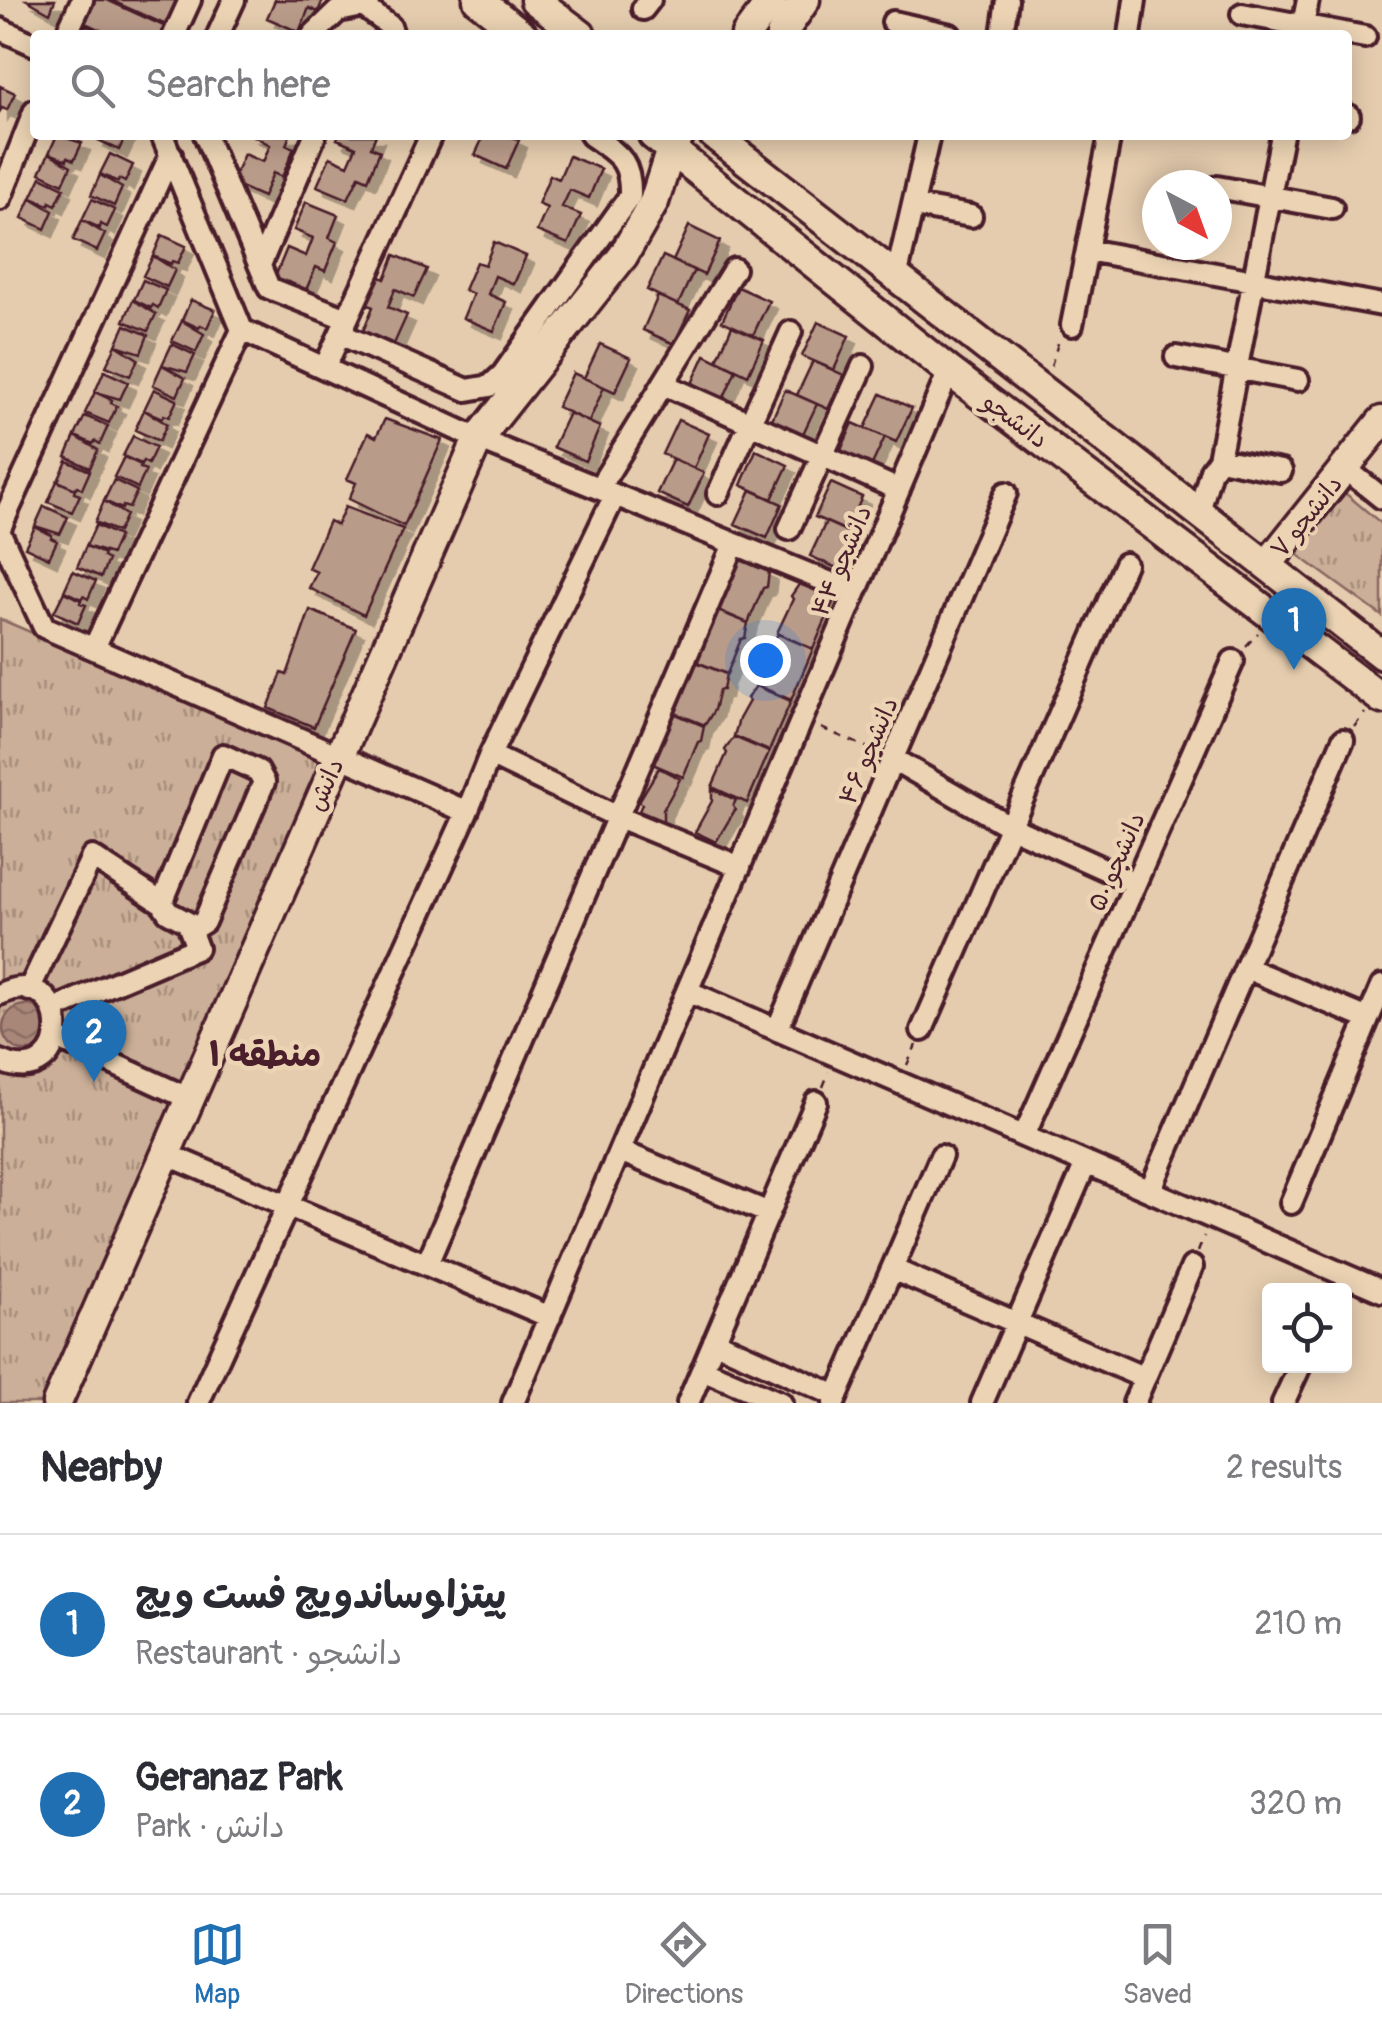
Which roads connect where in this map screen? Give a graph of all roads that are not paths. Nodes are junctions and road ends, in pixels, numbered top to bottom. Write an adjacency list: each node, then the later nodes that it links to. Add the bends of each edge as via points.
1 (82, 0): 15 (street)
2 (190, 0): 16 (street)
3 (234, 0): 17 (street)
4 (478, 0): 20 (main road)
5 (536, 0): 21 (main road)
6 (772, 0): 22 (main road)
7 (805, 0): 23 (main road)
8 (1007, 0): 25 (street)
9 (1135, 0): 26 (street)
10 (1308, 0): 27 (street)
11 (361, 3): 18 (street, via 338,11); 19 (street)
12 (1242, 14): 27 (street)
13 (894, 22): 24 (street)
14 (0, 29): 30 (street)
15 (68, 30)
16 (176, 30)
17 (220, 30)
18 (317, 30)
19 (391, 30)
20 (517, 30)
21 (575, 30)
22 (750, 30)
23 (784, 30)
24 (928, 30)
25 (1003, 30)
26 (1131, 30)
27 (1302, 30)
28 (1352, 36): 29 (street)
29 (1365, 38)
30 (30, 43)
31 (30, 123): 45 (street)
32 (165, 140): 42 (street)
33 (207, 140): 50 (street)
34 (313, 140): 50 (street)
35 (428, 140): 56 (street)
36 (599, 140): 56 (street, via 622,156 630,196 490,386 467,390)
37 (719, 140): 52 (main road, دانشجو)
38 (927, 140): 46 (street)
39 (1109, 140): 49 (street)
40 (1281, 140): 44 (street)
41 (674, 146): 63 (main road, دانشجو); 69 (main road, دانش, via 654,202 623,256)
42 (172, 154): 57 (street); 84 (street)
43 (1232, 190): 44 (street)
44 (1270, 196): 47 (street); 53 (street)
45 (0, 200)
46 (914, 206): 48 (street); 52 (street)
47 (1332, 208)
48 (970, 216)
49 (1087, 250): 53 (street); 55 (street)
50 (260, 265): 56 (street, via 269,288)
51 (734, 269): 65 (street)
52 (896, 278): 66 (main road, دانشجو)
53 (1254, 281): 54 (street); 62 (street)
54 (1382, 305)
55 (1072, 325)
56 (343, 326): 61 (street)
57 (242, 330): 61 (street); 89 (street)
58 (791, 332): 68 (street)
59 (1176, 357): 62 (street)
60 (862, 366): 72 (street)
61 (325, 367): 69 (street)
62 (1236, 368): 64 (street); 73 (street)
63 (949, 370): 71 (main road, دانشجو); 77 (street, دانشجو ۴۴)
64 (1298, 380)
65 (663, 384): 68 (street); 78 (street)
66 (1080, 420): 70 (main road, دانشجو); 71 (main road, via 1078,442)
67 (1382, 422): 74 (main road, دانشجو ۷)
68 (750, 424): 72 (street); 80 (street)
69 (478, 438): 78 (street); 94 (main road, دانش)
70 (1116, 448): 76 (main road, via 1094,459); 82 (main road, دانشجو)
71 (1054, 450): 76 (main road, دانشجو)
72 (822, 456): 77 (street); 83 (street)
73 (1219, 459): 75 (street); 82 (street)
74 (1346, 469): 81 (street); 87 (main road, دانشجو ۷)
75 (1281, 471)
76 (1096, 482): 92 (main road, دانشجو)
77 (899, 490): 88 (street, دانشجو ۴۴)
78 (607, 491): 85 (street); 95 (street)
79 (1006, 493): 96 (street, دانشجو ۴۶)
80 (718, 494)
81 (1382, 498)
82 (1199, 512): 87 (main road, دانشجو)
83 (789, 528)
84 (0, 530): 89 (street, via 44,627)
85 (734, 544): 88 (street); 98 (street)
86 (1125, 564): 99 (street)
87 (1267, 565): 90 (main road, دانشجو)
88 (855, 593): 100 (street, دانشجو ۴۴)
89 (94, 648): 94 (street)
90 (1382, 654)
91 (1233, 661): 101 (street, دانشجو ۵۰)
92 (1380, 698)
93 (1343, 740): 104 (street)
94 (340, 754): 97 (street); 116 (main road, دانش)
95 (490, 755): 97 (street); 98 (street)
96 (893, 759): 99 (street); 111 (street, دانشجو ۴۶)
97 (468, 812): 125 (street)
98 (618, 817): 100 (street); 127 (street)
99 (1010, 827): 101 (street); 112 (street)
100 (740, 867): 107 (street, دانشجو ۴۴)
101 (1135, 884): 118 (street, دانشجو ۵۰)
102 (162, 903): 103 (street); 103 (street, via 223,754 258,771 264,782 204,922); 106 (street, via 92,856)
103 (188, 924): 109 (street, via 197,948)
104 (1246, 968): 110 (street); 123 (street)
105 (1382, 986): 110 (street)
106 (30, 990): 108 (street); 109 (street)
107 (687, 991): 111 (street); 119 (street, دانشجو ۴۴)
108 (0, 994)
109 (54, 1009): 113 (street)
110 (1365, 1026): 114 (street); 124 (street)
111 (778, 1030): 118 (street)
112 (922, 1030)
113 (57, 1038): 115 (street, via 29,1066); 116 (street)
114 (1382, 1042)
115 (0, 1061)
116 (190, 1099): 120 (main road, دانش)
117 (816, 1102): 126 (street)
118 (1024, 1136): 122 (street)
119 (620, 1151): 126 (street); 131 (street, دانشجو ۴۴)
120 (166, 1154): 125 (street); 138 (main road, دانش)
121 (940, 1156): 129 (street)
122 (1086, 1163): 123 (street); 132 (street)
123 (1150, 1191): 130 (street)
124 (1291, 1204)
125 (286, 1205): 127 (street); 139 (street)
126 (769, 1213): 133 (street)
127 (426, 1264): 131 (street)
128 (1192, 1267): 136 (street)
129 (892, 1269): 132 (street); 137 (street)
130 (1382, 1291)
131 (550, 1316): 140 (street, دانشجو ۴۴)
132 (1017, 1323): 136 (street); 143 (street)
133 (714, 1341): 134 (street); 137 (street)
134 (702, 1369): 141 (street); 142 (street)
135 (1297, 1373): 145 (street)
136 (1145, 1378): 144 (street)
137 (836, 1399)
138 (57, 1403)
139 (198, 1403)
140 (514, 1403)
141 (688, 1403)
142 (780, 1403)
143 (982, 1403)
144 (1134, 1403)
145 (1284, 1403)

